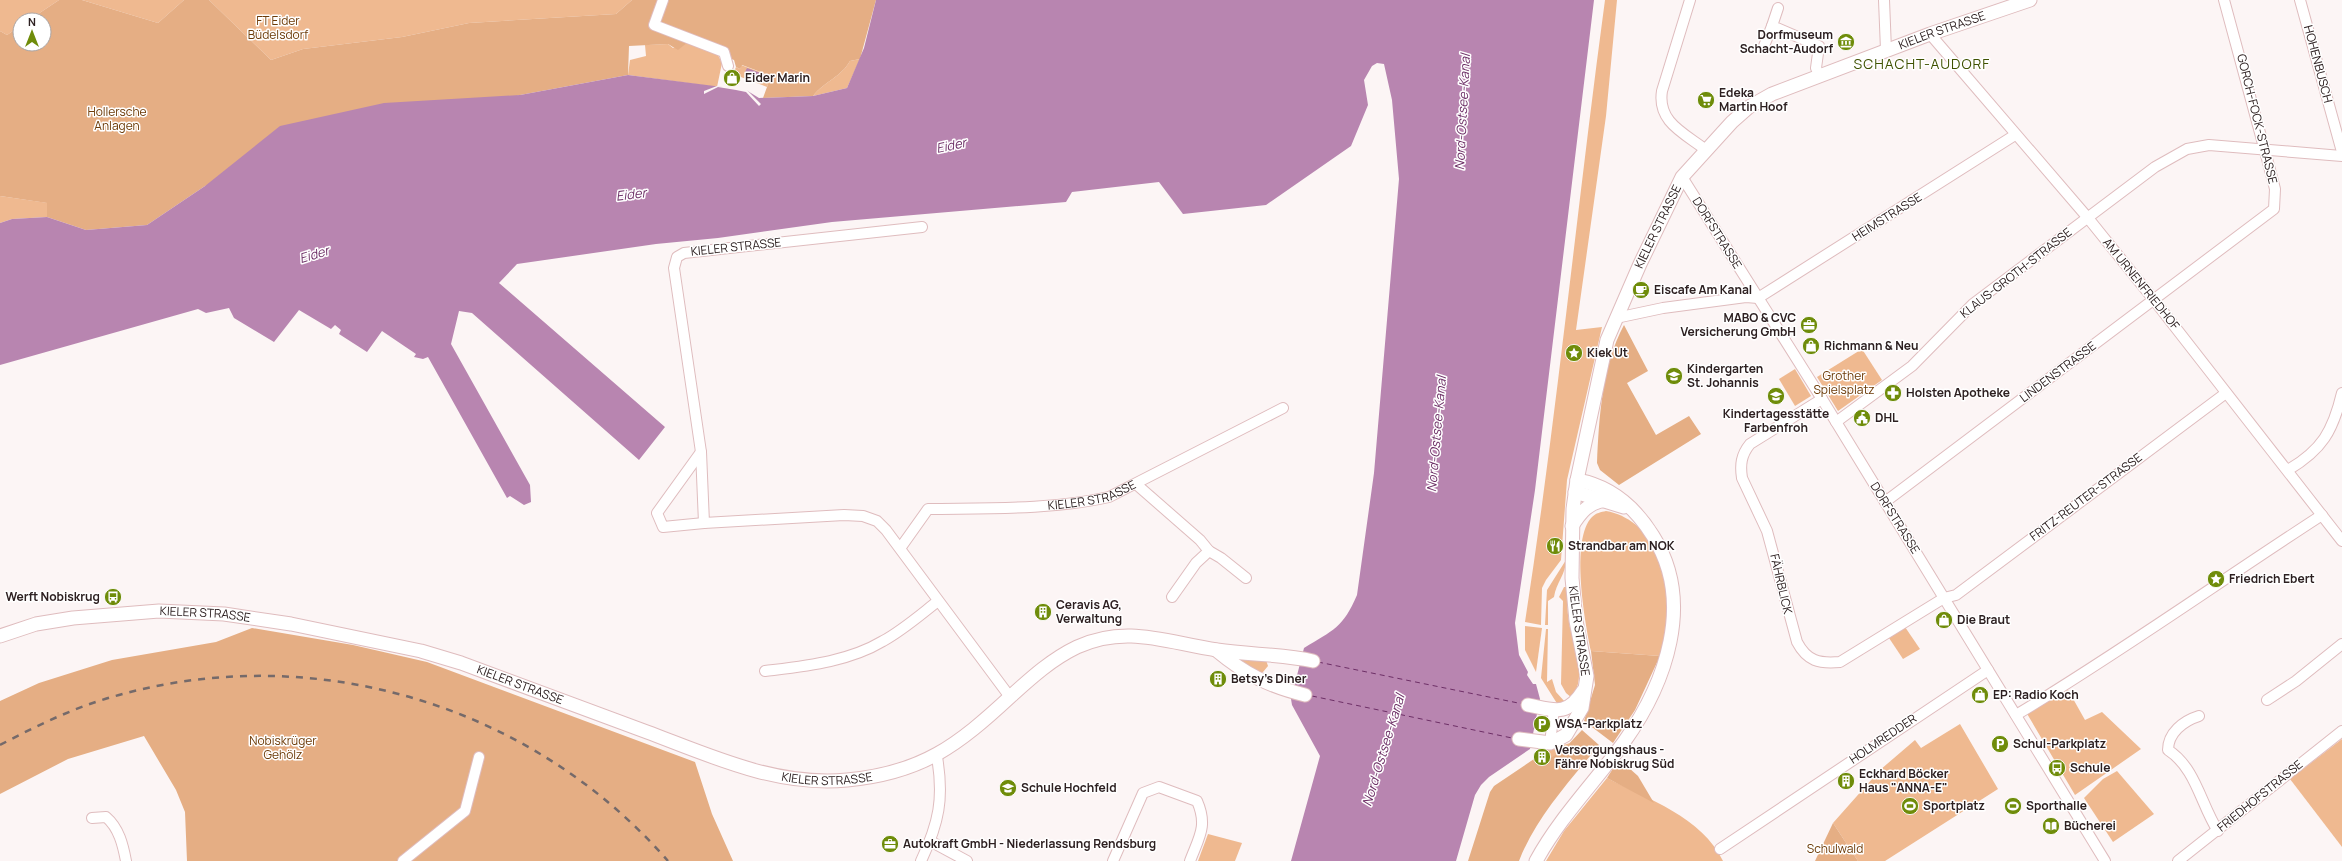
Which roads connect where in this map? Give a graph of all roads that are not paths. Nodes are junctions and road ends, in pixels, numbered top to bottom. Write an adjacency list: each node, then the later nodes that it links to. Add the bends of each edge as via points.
1 (664, 0): 12 (street, via 654,25 724,52)
2 (1690, 0): 16 (street, via 1662,91 1661,107 1666,117)
3 (1884, 0): 11 (street)
4 (2030, 0): 9 (main road, KIELER STRASSE)
5 (2224, 0): 15 (street, GORCH-FOCK-STRASSE)
6 (2300, 0): 17 (street, HOHENBUSCH)
7 (1778, 8): 8 (street)
8 (1772, 26): 10 (street); 13 (street, via 1819,46 1816,68)
9 (1930, 34): 11 (main road, KIELER STRASSE); 14 (street, AM URNENFRIEDHOF)
10 (1764, 46)
11 (1886, 50): 13 (main road, KIELER STRASSE)
12 (728, 66)
13 (1819, 75): 16 (main road, KIELER STRASSE, via 1772,94 1753,105 1732,122)
14 (2015, 134): 20 (street, AM URNENFRIEDHOF); 22 (street, HEIMSTRASSE)
15 (2265, 148): 18 (street, KLAUS-GROTH-STRASSE); 20 (street, KLAUS-GROTH-STRASSE, via 2209,145 2187,149 2154,167); 23 (street, GORCH-FOCK-STRASSE, via 2275,188 2274,209)
16 (1706, 150): 19 (main road, KIELER STRASSE)
17 (2342, 152)
18 (2342, 156)
19 (1682, 177): 22 (street, DORFSTRASSE); 24 (main road, KIELER STRASSE)
20 (2088, 218): 23 (street, AM URNENFRIEDHOF); 30 (street, KLAUS-GROTH-STRASSE, via 1973,304 1912,366)
21 (922, 227): 31 (street, KIELER STRASSE, via 684,253 677,257 674,268)
22 (1758, 298): 24 (street, via 1746,296 1663,308); 27 (street, DORFSTRASSE)
23 (2154, 300): 25 (street, AM URNENFRIEDHOF); 36 (street, LINDENSTRASSE)
24 (1616, 318): 34 (main road, KIELER STRASSE, via 1607,340)
25 (2226, 393): 32 (street, AM URNENFRIEDHOF); 46 (street, FRITZ-REUTER-STRASSE, via 1956,595)
26 (2342, 393): 29 (street)
27 (1822, 399): 30 (street, DORFSTRASSE); 46 (street, FÄHRBLICK, via 1750,444 1744,451 1741,462 1742,478 1772,546 1791,624 1801,651 1818,663 1840,662)
28 (1283, 408): 33 (street, KIELER STRASSE)
29 (2339, 420): 32 (street, via 2319,447)
30 (1836, 422): 36 (street, DORFSTRASSE)
31 (701, 452): 39 (street, KIELER STRASSE); 39 (street, via 657,513 663,526)
32 (2288, 470): 38 (street, AM URNENFRIEDHOF)
33 (1136, 484): 42 (street, KIELER STRASSE, via 1109,497 1079,504 1032,508 928,509); 43 (street, via 1200,540)
34 (1576, 486): 35 (main road); 37 (main road, via 1592,483 1617,496); 40 (main road, KIELER STRASSE)
35 (1605, 500): 37 (main road); 40 (main road, via 1586,507)
36 (1885, 502): 46 (street, DORFSTRASSE)
37 (1633, 511): 77 (main road, via 1659,545 1670,570 1674,616 1667,658 1657,684 1624,742 1563,818)
38 (2322, 515): 41 (street, AM URNENFRIEDHOF); 60 (street, via 2235,571 2153,629)
39 (704, 522): 42 (street, via 863,516 877,521)
40 (1572, 526): 54 (main road, KIELER STRASSE, via 1573,593 1586,665)
41 (2342, 541)
42 (901, 547): 47 (street)
43 (1209, 552): 44 (street); 45 (street, via 1196,563)
44 (1246, 578)
45 (1172, 597)
46 (1944, 598): 52 (street, DORFSTRASSE)
47 (938, 601): 53 (street, via 883,641 862,651 821,664); 56 (street)
48 (0, 636): 66 (main road, KIELER STRASSE, via 36,624 143,612 224,614 292,624 421,651 461,663 758,772 809,781 867,778 904,769)
49 (2342, 644): 57 (street, via 2296,681)
50 (1216, 650): 51 (main road, KIELER STRASSE, via 1297,658); 55 (main road, KIELER STRASSE, via 1238,668 1263,683); 56 (main road, KIELER STRASSE, via 1144,635 1114,636 1078,646 1059,657)
51 (1313, 662)
52 (1988, 670): 60 (street, DORFSTRASSE); 70 (street, HOLMREDDER)
53 (765, 671)
54 (1585, 688): 59 (main road, KIELER STRASSE, via 1571,707); 64 (main road, KIELER STRASSE, via 1582,708 1575,723 1566,734)
55 (1305, 694)
56 (1010, 697): 66 (main road, KIELER STRASSE, via 958,743)
57 (2267, 700)
58 (1534, 706): 59 (main road, KIELER STRASSE)
59 (1554, 710): 64 (street)
60 (2016, 715): 78 (street, DORFSTRASSE)
61 (2199, 716): 68 (street, via 2182,725 2170,737 2168,750 2179,757)
62 (2342, 731): 68 (street, FRIEDHOFSTRASSE, via 2290,770)
63 (1525, 740): 64 (main road)
64 (1550, 743)
65 (479, 757): 72 (street, via 465,811)
66 (937, 757): 69 (street, via 941,780 940,810)
67 (92, 818): 71 (street, via 106,817 112,821 120,837)
68 (2218, 831): 79 (street, FRIEDHOFSTRASSE)
69 (930, 841): 73 (street); 74 (street)
70 (1720, 849)
71 (126, 861)
72 (403, 861)
73 (921, 861)
74 (967, 861)
75 (1113, 861): 76 (street, via 1143,793 1159,787 1198,801 1203,815 1203,827)
76 (1190, 861)
77 (1536, 861)
78 (2105, 861)
79 (2178, 861)

